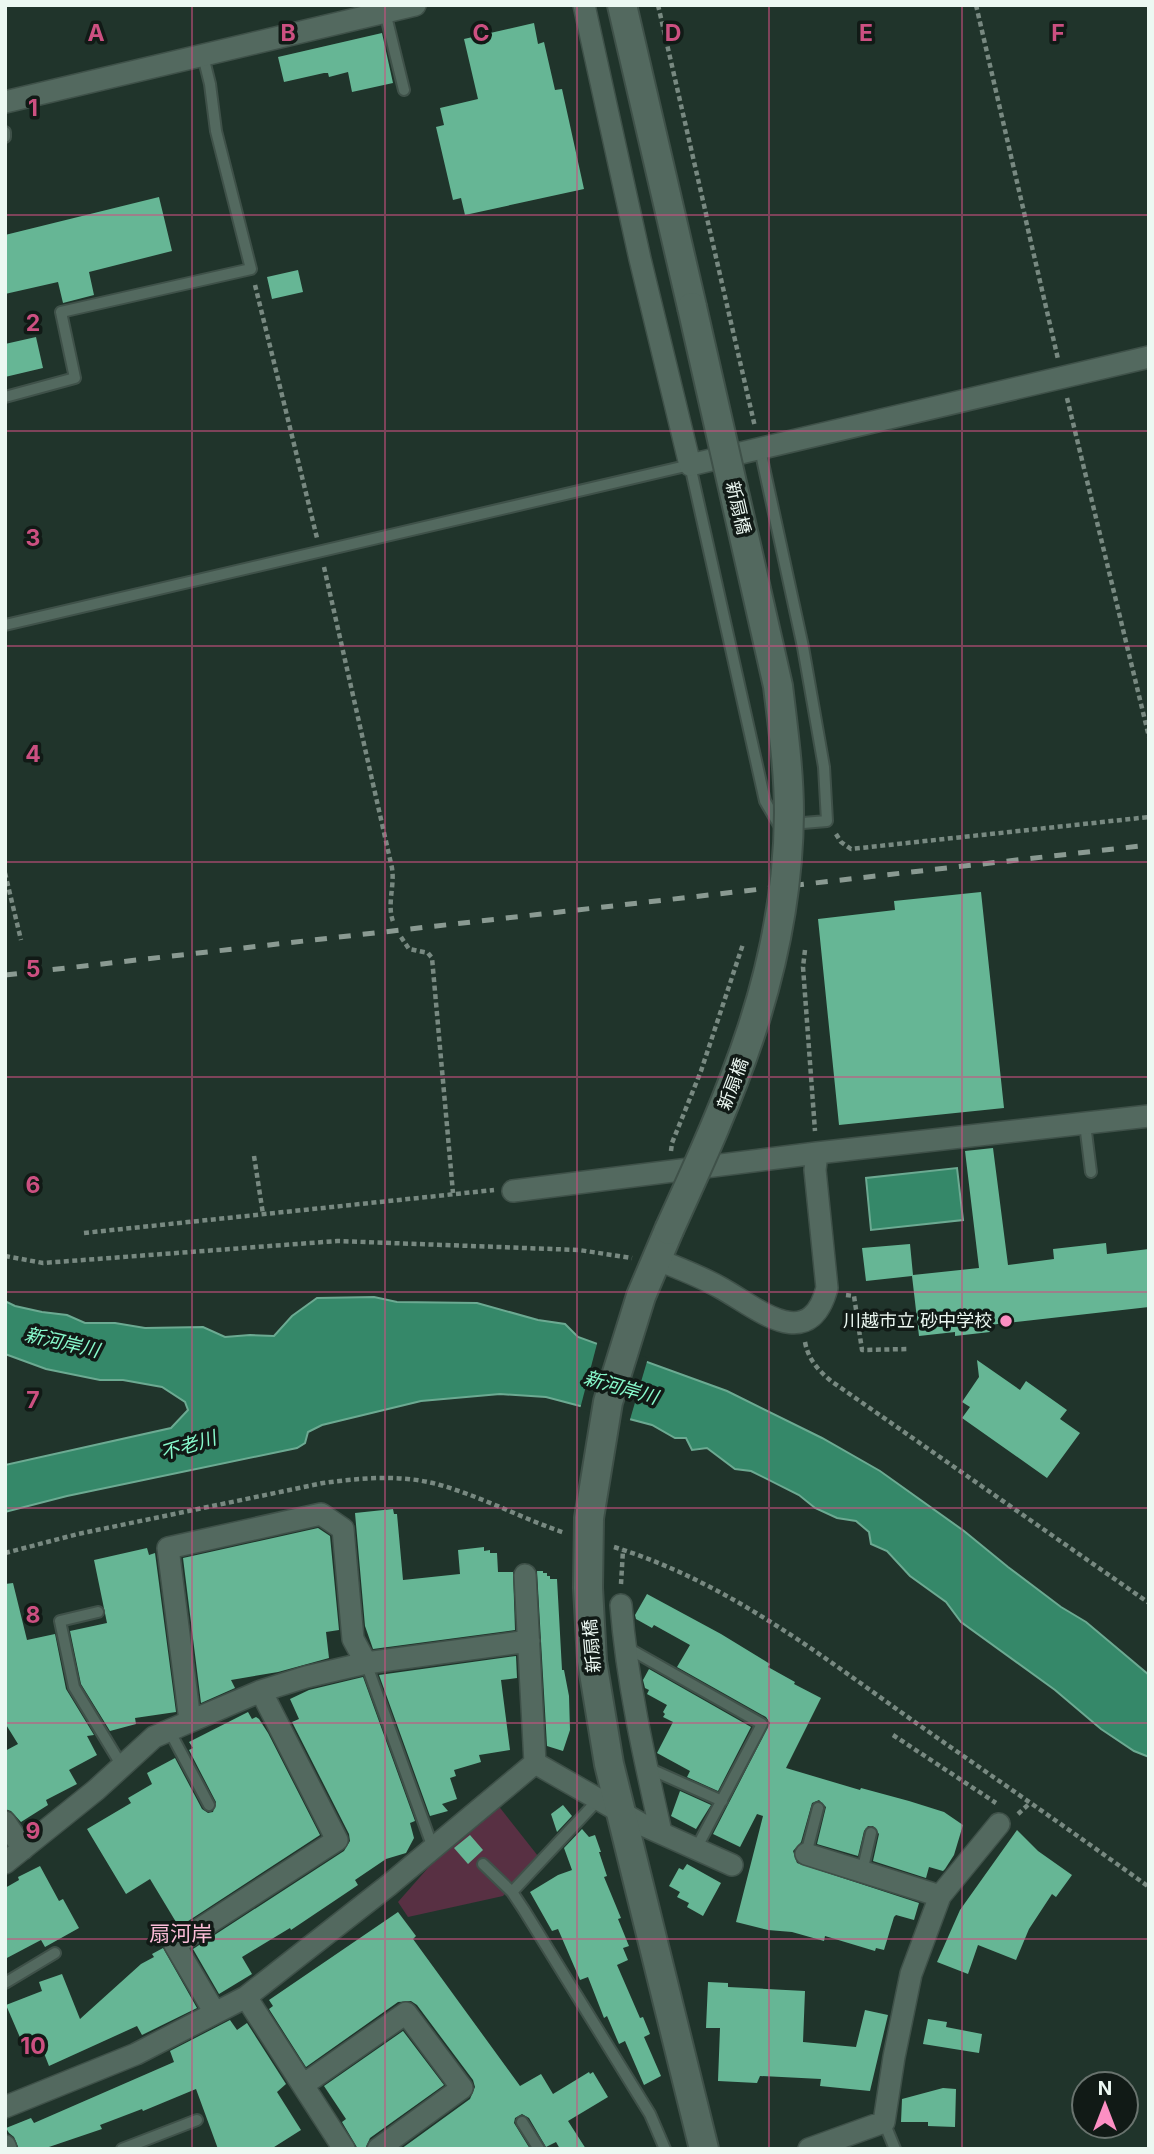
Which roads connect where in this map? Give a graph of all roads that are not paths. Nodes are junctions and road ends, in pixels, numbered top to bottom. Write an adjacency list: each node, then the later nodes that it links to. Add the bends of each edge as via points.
1 (415, 5): 4 (street)
2 (583, 5): 11 (street)
3 (622, 5): 18 (street, 新扇橋, bridge, via 778,686 789,813 776,944 754,1029 713,1135 669,1230)
4 (385, 12): 5 (street); 6 (lane)
5 (203, 56): 7 (street); 9 (lane, via 216,131 251,269 61,312 75,378)
6 (404, 90)
7 (5, 102)
8 (1149, 357): 10 (street)
9 (5, 397)
10 (760, 449): 11 (street); 11 (lane, via 805,661 824,767 827,821 779,825 765,802)
11 (690, 465): 12 (lane)
12 (5, 625)
13 (1149, 1116): 14 (street)
14 (1085, 1124): 15 (street); 16 (lane)
15 (817, 1153): 17 (street); 18 (street, via 827,1288 816,1314 801,1323 784,1323 718,1286)
16 (1091, 1172)
17 (513, 1191)
18 (646, 1259): 33 (street, 新扇橋, via 640,1296 607,1402 589,1518 592,1661)
19 (525, 1575): 22 (street)
20 (621, 1599): 23 (street)
21 (98, 1612): 29 (lane, via 60,1621 74,1687)
22 (529, 1641): 24 (street); 28 (street)
23 (624, 1646): 30 (street); 31 (lane, via 762,1724)
24 (366, 1663): 25 (street); 26 (street, via 353,1639 343,1529 321,1514 168,1548); 39 (lane)
25 (261, 1691): 26 (street); 52 (street, via 337,1840 175,1945)
26 (190, 1721): 27 (street)
27 (169, 1730): 29 (street, via 154,1737); 32 (lane)
28 (534, 1763): 33 (street); 39 (street)
29 (122, 1766): 40 (street)
30 (646, 1767): 31 (lane); 37 (street)
31 (722, 1801): 41 (lane)
32 (209, 1805)
33 (610, 1806): 37 (street); 47 (lane); 63 (street, 新扇橋)
34 (818, 1808): 42 (lane)
35 (5, 1822): 40 (street)
36 (999, 1824): 48 (street)
37 (660, 1832): 41 (street)
38 (871, 1833): 46 (lane)
39 (433, 1848): 51 (street)
40 (23, 1849): 43 (street)
41 (696, 1849): 45 (street)
42 (806, 1854): 46 (street)
43 (5, 1863)
44 (483, 1864): 47 (lane)
45 (732, 1865)
46 (862, 1872): 48 (street)
47 (512, 1892): 62 (lane, via 650,2114)
48 (940, 1896): 57 (street, via 911,1973)
49 (55, 1953): 50 (lane)
50 (5, 1983)
51 (246, 1997): 52 (street); 53 (street)
52 (215, 2012): 54 (street, via 136,2054)
53 (303, 2085): 59 (street); 60 (street, via 406,2012 461,2088)
54 (5, 2107)
55 (197, 2120): 58 (lane)
56 (522, 2122): 61 (lane)
57 (884, 2122): 64 (street); 65 (lane)
58 (122, 2149)
59 (344, 2149)
60 (378, 2149)
61 (538, 2149)
62 (665, 2149)
63 (704, 2149)
64 (809, 2149)
65 (895, 2149)

